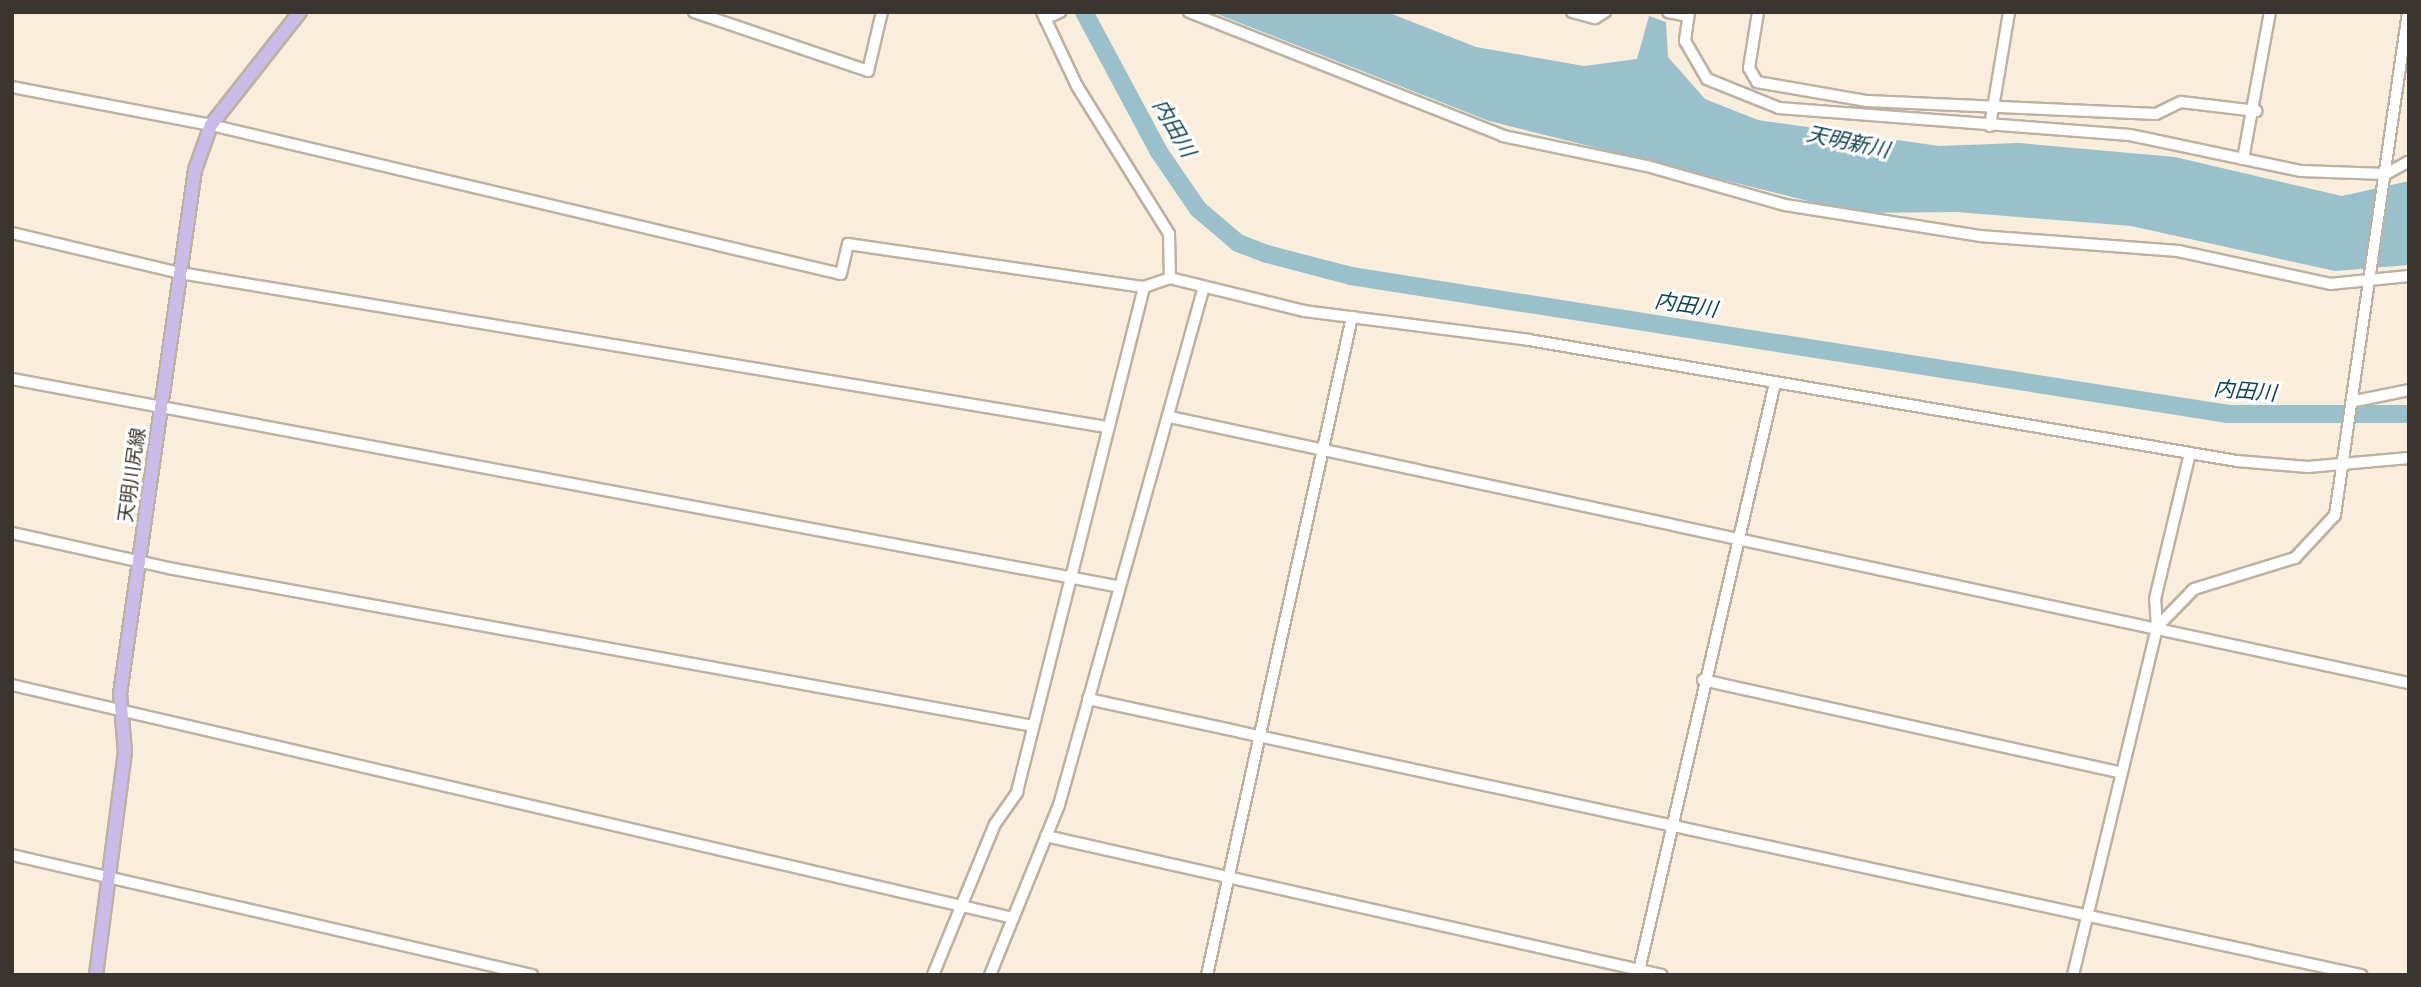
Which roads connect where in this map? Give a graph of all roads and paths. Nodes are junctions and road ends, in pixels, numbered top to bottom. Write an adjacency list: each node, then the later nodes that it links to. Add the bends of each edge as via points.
1 (300, 12): 18 (main road, 天明川尻線)
2 (694, 12): 3 (street, via 868,71)
3 (882, 12)
4 (1060, 12): 14 (street)
5 (1189, 12): 27 (street, via 1503,136 1647,166 1785,205 1980,236 2178,251 2330,284)
6 (1572, 12): 7 (street, via 1595,18)
7 (1605, 12)
8 (1668, 12): 13 (street)
9 (1758, 12): 16 (street, via 1749,68 1757,82 1867,101)
10 (2009, 12): 16 (street)
11 (2270, 12): 17 (street)
12 (2408, 12): 22 (street)
13 (1688, 14): 19 (street, via 1692,61 1707,79 1750,100 1828,115)
14 (1044, 16): 26 (street, via 1077,86 1168,234)
15 (12, 87): 18 (street)
16 (1996, 104): 17 (street, via 2162,114 2181,102); 19 (street)
17 (2256, 111): 20 (street)
18 (211, 125): 24 (main road, 天明川尻線, via 195,170); 28 (street, via 841,274 849,244)
19 (1990, 126): 20 (street, via 2130,135)
20 (2243, 159): 22 (street, via 2301,171)
21 (2409, 161): 22 (street)
22 (2386, 174): 27 (street)
23 (12, 233): 24 (street)
24 (180, 273): 35 (main road, 天明川尻線); 37 (street)
25 (2409, 276): 27 (street)
26 (1170, 278): 28 (street); 29 (street)
27 (2372, 282): 34 (street)
28 (1144, 287): 37 (street)
29 (1203, 290): 30 (street); 36 (street)
30 (1352, 317): 32 (street, via 1529,340); 38 (street)
31 (12, 379): 35 (street)
32 (1775, 383): 39 (street); 43 (street)
33 (2409, 390): 34 (street)
34 (2355, 401): 41 (street)
35 (160, 409): 44 (main road, 天明川尻線); 45 (street)
36 (1170, 417): 38 (street); 46 (street)
37 (1106, 427): 45 (street)
38 (1323, 451): 43 (street); 54 (street)
39 (2190, 453): 41 (street, via 2308,467); 47 (street, via 2155,599)
40 (2409, 458): 41 (street)
41 (2347, 461): 47 (street, via 2335,515 2310,548 2283,564 2194,589)
42 (12, 533): 44 (street)
43 (1740, 541): 47 (street); 48 (street)
44 (139, 561): 52 (main road, 天明川尻線); 53 (street)
45 (1067, 576): 46 (street); 53 (street)
46 (1116, 586): 51 (street)
47 (2157, 627): 49 (street); 55 (street)
48 (1703, 680): 55 (street); 56 (street)
49 (2409, 683)
50 (12, 685): 52 (street)
51 (1088, 699): 54 (street); 57 (street)
52 (119, 708): 59 (main road, 天明川尻線, via 125,752); 61 (street)
53 (1033, 726): 61 (street, via 1017,792 995,824)
54 (1262, 733): 56 (street); 60 (street)
55 (2119, 772): 62 (street)
56 (1673, 823): 62 (street); 64 (street)
57 (1046, 836): 60 (street); 63 (street)
58 (12, 855): 59 (street)
59 (108, 877): 65 (main road, 天明川尻線); 66 (street)
60 (1228, 879): 64 (street); 69 (street)
61 (961, 905): 63 (street); 67 (street)
62 (2087, 915): 71 (street); 72 (street)
63 (1013, 918): 68 (street)
64 (1638, 972): 70 (street)
65 (96, 975)
66 (532, 975)
67 (933, 975)
68 (990, 975)
69 (1207, 975)
70 (1662, 975)
71 (2073, 975)
72 (2361, 975)

